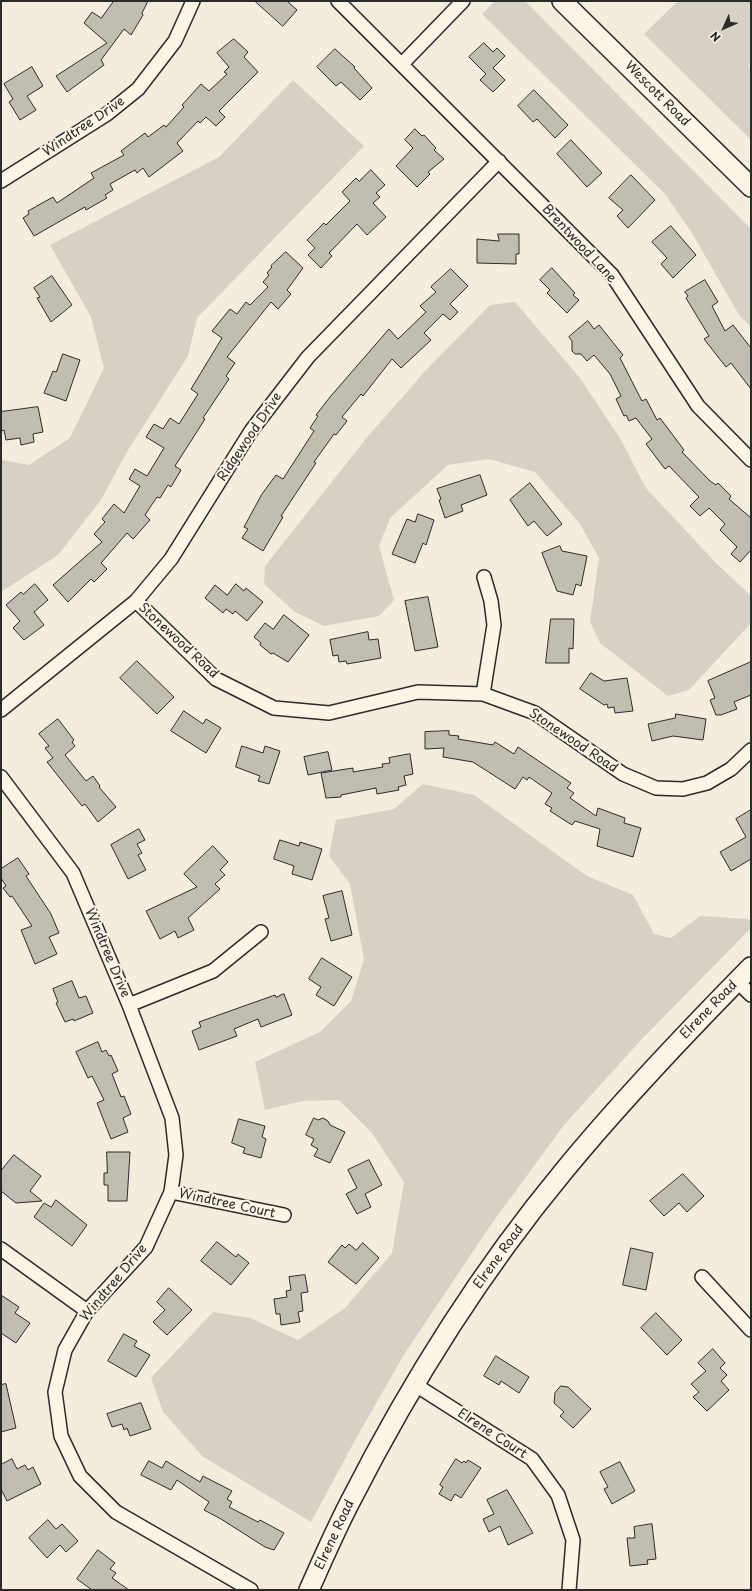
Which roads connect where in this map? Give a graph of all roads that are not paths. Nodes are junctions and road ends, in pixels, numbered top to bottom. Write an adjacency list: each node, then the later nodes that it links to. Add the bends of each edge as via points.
1 (193, 1): 7 (street, Windtree Drive, via 175,41 138,89 108,114)
2 (338, 1): 5 (street)
3 (463, 1): 5 (street)
4 (562, 1): 8 (street, Wescott Road)
5 (402, 64): 6 (street, Brentwood Lane)
6 (499, 161): 9 (street, Brentwood Lane, via 612,275 698,406); 11 (street, Ridgewood Drive, via 308,357 251,431 171,559)
7 (1, 181)
8 (750, 183)
9 (751, 460)
10 (484, 577): 12 (street, via 494,625)
11 (136, 601): 12 (street, Stonewood Road, via 216,679 274,708 329,713 418,692); 13 (street, Ridgewood Drive)
12 (483, 694): 14 (street, Stonewood Road, via 535,713 623,774 656,788 683,789 707,783 731,769)
13 (1, 710)
14 (751, 750)
15 (1, 777): 20 (street, Windtree Drive, via 73,873)
16 (262, 932): 20 (street, via 213,971)
17 (751, 967): 18 (street, Elrene Road)
18 (737, 981): 19 (street); 27 (street, Elrene Road, via 648,1073 562,1172 483,1278)
19 (751, 996)
20 (130, 1005): 21 (street, Windtree Drive, via 172,1118 176,1155)
21 (171, 1192): 22 (street, Windtree Court); 25 (street, Windtree Drive, via 146,1247)
22 (284, 1216)
23 (1, 1250): 25 (street)
24 (702, 1277): 26 (street)
25 (87, 1311): 28 (street, Windtree Drive, via 65,1350 55,1392 60,1436 80,1476 116,1512)
26 (751, 1330)
27 (414, 1384): 29 (street, Elrene Road, via 349,1503); 30 (street, Elrene Court, via 532,1459 558,1495 572,1540)
28 (251, 1590)
29 (309, 1590)
30 (569, 1590)

